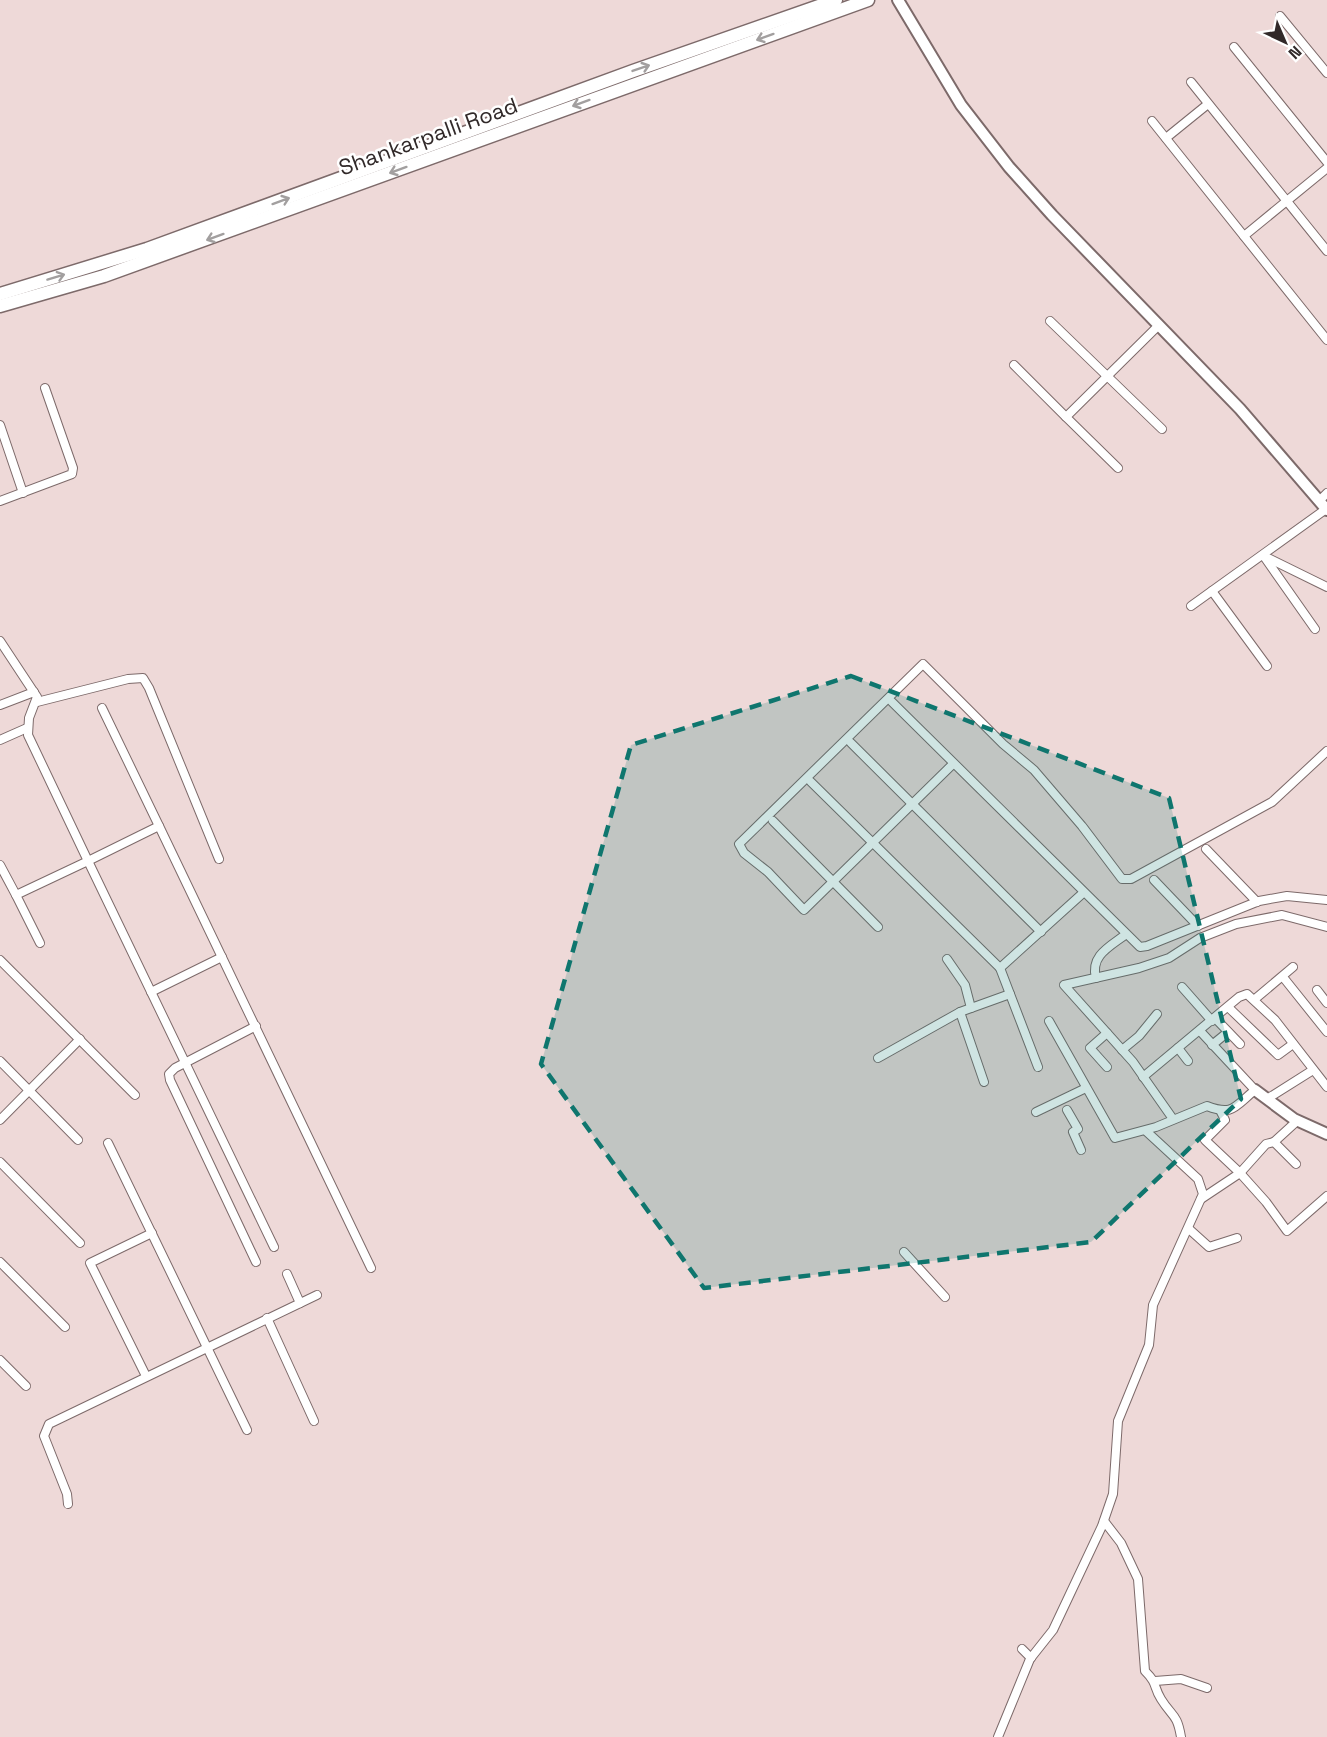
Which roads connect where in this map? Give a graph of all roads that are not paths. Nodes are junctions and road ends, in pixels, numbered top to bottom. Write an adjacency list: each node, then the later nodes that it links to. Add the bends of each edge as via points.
1 (836, 0): 16 (main road, Shankarpalli Road, one-way to 1, via 147,249)
2 (868, 0): 17 (main road, Shankarpalli Road, one-way to 17, via 104,276)
3 (898, 0): 19 (main road, via 931,58 982,133 1052,215)
4 (1280, 16): 6 (street)
5 (1234, 47): 11 (street)
6 (1327, 73)
7 (1191, 82): 8 (street)
8 (1208, 104): 10 (street); 13 (street)
9 (1152, 121): 10 (street)
10 (1166, 138): 14 (street)
11 (1327, 162)
12 (1327, 168): 13 (street)
13 (1287, 201): 14 (street); 15 (street)
14 (1244, 236): 20 (street)
15 (1327, 251)
16 (0, 294)
17 (0, 306)
18 (1050, 321): 22 (street)
19 (1159, 326): 22 (street); 30 (main road)
20 (1327, 340)
21 (1014, 365): 24 (street)
22 (1107, 376): 24 (street); 26 (street)
23 (45, 388): 28 (street, via 72,474)
24 (1066, 417): 27 (street)
25 (0, 425): 28 (street)
26 (1162, 429)
27 (1118, 468)
28 (23, 493): 29 (street)
29 (0, 501)
30 (1325, 503): 31 (street)
31 (1263, 555): 32 (street); 33 (street); 35 (street)
32 (1327, 587)
33 (1212, 591): 34 (street); 37 (street)
34 (1191, 606)
35 (1315, 629)
36 (0, 641): 38 (street)
37 (1268, 666)
38 (34, 692): 39 (street); 41 (street)
39 (37, 702): 43 (street); 54 (street, via 143,678)
40 (892, 702): 47 (street)
41 (0, 705)
42 (102, 708): 51 (street)
43 (27, 728): 44 (street); 55 (street)
44 (0, 740)
45 (851, 743): 49 (street)
46 (1327, 752): 58 (street, via 1272,802 1131,879 1122,879 1034,770 923,664 739,844 804,910)
47 (953, 764): 49 (street); 59 (street)
48 (811, 782): 52 (street)
49 (912, 804): 52 (street); 66 (street)
50 (773, 821): 58 (street)
51 (159, 826): 55 (street); 69 (street)
52 (873, 842): 58 (street); 73 (street)
53 (1206, 849): 62 (street)
54 (219, 859)
55 (88, 861): 60 (street); 78 (street)
56 (0, 865): 60 (street)
57 (1154, 880): 63 (street)
58 (833, 882): 64 (street)
59 (1083, 893): 66 (street); 67 (street)
60 (16, 895): 68 (street)
61 (1327, 900): 62 (street, via 1287,896)
62 (1257, 902): 63 (street)
63 (1198, 926): 67 (street, via 1140,947)
64 (878, 927)
65 (1327, 927): 75 (street, via 1282,915 1236,924 1200,938 1169,958)
66 (1041, 932): 73 (street)
67 (1125, 935): 75 (street, via 1098,956 1093,968)
68 (40, 943)
69 (222, 957): 78 (street); 88 (street)
70 (947, 959): 83 (street, via 965,985)
71 (0, 960): 93 (street)
72 (1293, 967): 74 (street)
73 (1000, 968): 79 (street)
74 (1282, 977): 80 (street); 91 (street)
75 (1096, 978): 92 (street, via 1064,985)
76 (1182, 987): 86 (street)
77 (1317, 990): 81 (street)
78 (151, 992): 102 (street)
79 (1010, 994): 83 (street); 103 (street)
80 (1255, 999): 82 (street, via 1243,994); 95 (street)
81 (1327, 1003)
82 (1228, 1007): 86 (street); 95 (street, via 1278,1055)
83 (971, 1008): 84 (street)
84 (960, 1012): 99 (street); 107 (street)
85 (1157, 1014): 98 (street)
86 (1214, 1020): 89 (street); 90 (street)
87 (1049, 1021): 109 (street)
88 (256, 1026): 102 (street); 139 (street)
89 (1200, 1031): 96 (street); 97 (street)
90 (1228, 1032): 94 (street); 96 (street)
91 (1327, 1032)
92 (1107, 1033): 98 (street); 104 (street, via 1090,1048)
93 (80, 1040): 110 (street); 112 (street)
94 (1240, 1044)
95 (1293, 1044): 105 (street)
96 (1212, 1045): 111 (street)
97 (1178, 1048): 101 (street); 106 (street)
98 (1122, 1050): 106 (street)
99 (878, 1058)
100 (0, 1061): 110 (street)
101 (1188, 1061)
102 (185, 1063): 135 (street); 138 (street, via 171,1071 170,1080)
103 (1038, 1067)
104 (1107, 1067)
105 (1313, 1070): 108 (street); 113 (street)
106 (1143, 1077): 117 (street)
107 (984, 1082)
108 (1327, 1087)
109 (1086, 1088): 115 (street); 120 (street, via 1115,1138)
110 (29, 1090): 118 (street); 122 (street)
111 (1255, 1090): 113 (main road); 116 (street)
112 (135, 1095)
113 (1267, 1099): 119 (main road)
114 (1067, 1110): 125 (street, via 1078,1129 1074,1132)
115 (1036, 1112)
116 (1221, 1112): 117 (street, via 1206,1106); 128 (street, via 1225,1120 1205,1140)
117 (1173, 1119): 120 (street)
118 (0, 1120)
119 (1297, 1121): 121 (main road); 123 (street)
120 (1146, 1131): 129 (street, via 1198,1179)
121 (1327, 1134)
122 (78, 1140)
123 (1274, 1142): 127 (street); 128 (street, via 1266,1144)
124 (108, 1143): 132 (street)
125 (1081, 1150)
126 (0, 1162): 134 (street)
127 (1296, 1164)
128 (1240, 1173): 129 (street); 130 (street, via 1287,1231)
129 (1201, 1199): 131 (street)
130 (1326, 1200)
131 (1189, 1229): 133 (street, via 1209,1247); 153 (street, via 1153,1305 1149,1346 1118,1421 1113,1494)
132 (152, 1233): 146 (street); 148 (street, via 90,1263)
133 (1237, 1239)
134 (80, 1243)
135 (274, 1247)
136 (904, 1252): 142 (street)
137 (0, 1262): 145 (street)
138 (256, 1262)
139 (371, 1268)
140 (287, 1274): 143 (street)
141 (317, 1295): 143 (street)
142 (945, 1297)
143 (300, 1303): 144 (street)
144 (267, 1318): 146 (street); 150 (street)
145 (65, 1327)
146 (206, 1347): 148 (street); 151 (street)
147 (0, 1360): 149 (street)
148 (146, 1376): 152 (street, via 45,1428 44,1436)
149 (26, 1386)
150 (314, 1420)
151 (248, 1430)
152 (68, 1504)
153 (1104, 1521): 155 (street, via 1053,1630); 156 (street, via 1121,1543 1138,1579 1145,1671)
154 (1022, 1649): 155 (street)
155 (1031, 1658): 158 (street)
156 (1155, 1681): 157 (street, via 1181,1679); 159 (street, via 1161,1699 1175,1714)
157 (1207, 1688)
158 (998, 1737)
159 (1181, 1737)

